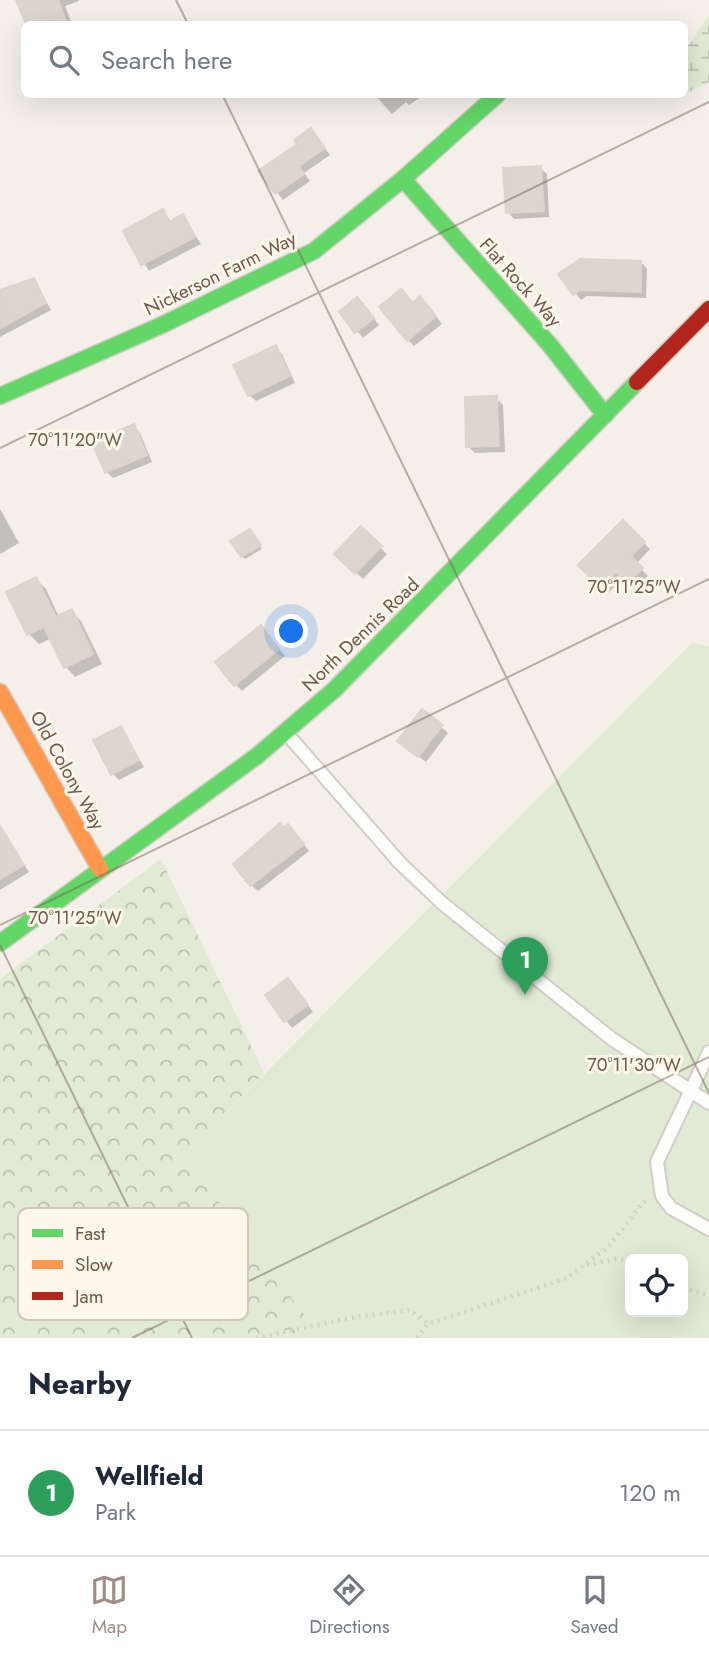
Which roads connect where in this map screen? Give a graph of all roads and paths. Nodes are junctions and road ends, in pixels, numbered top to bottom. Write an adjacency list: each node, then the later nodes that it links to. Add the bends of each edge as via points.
1 (494, 98): 2 (street, Nickerson Farm Way)
2 (403, 179): 4 (street, Nickerson Farm Way, via 314,251 282,270); 5 (street, Flat Rock Way, via 549,344)
3 (709, 309): 5 (street, North Dennis Road)
4 (0, 396)
5 (605, 415): 7 (street, North Dennis Road, via 392,633)
6 (0, 692): 8 (street, Old Colony Way)
7 (286, 733): 8 (street, North Dennis Road); 11 (lane, via 400,863 442,903 612,1039)
8 (100, 869): 9 (street, North Dennis Road)
9 (0, 943)
10 (709, 1052): 11 (lane)
11 (690, 1091): 12 (lane); 13 (lane, via 657,1162)
12 (709, 1103)
13 (658, 1181): 14 (lane, via 671,1208); 16 (path, via 608,1247)
14 (709, 1229)
15 (625, 1260): 16 (path)
16 (586, 1266): 19 (path, via 547,1287)
17 (688, 1290): 18 (path)
18 (709, 1296)
19 (428, 1324): 20 (path, via 410,1310); 21 (path)
20 (256, 1338)
21 (417, 1338)

